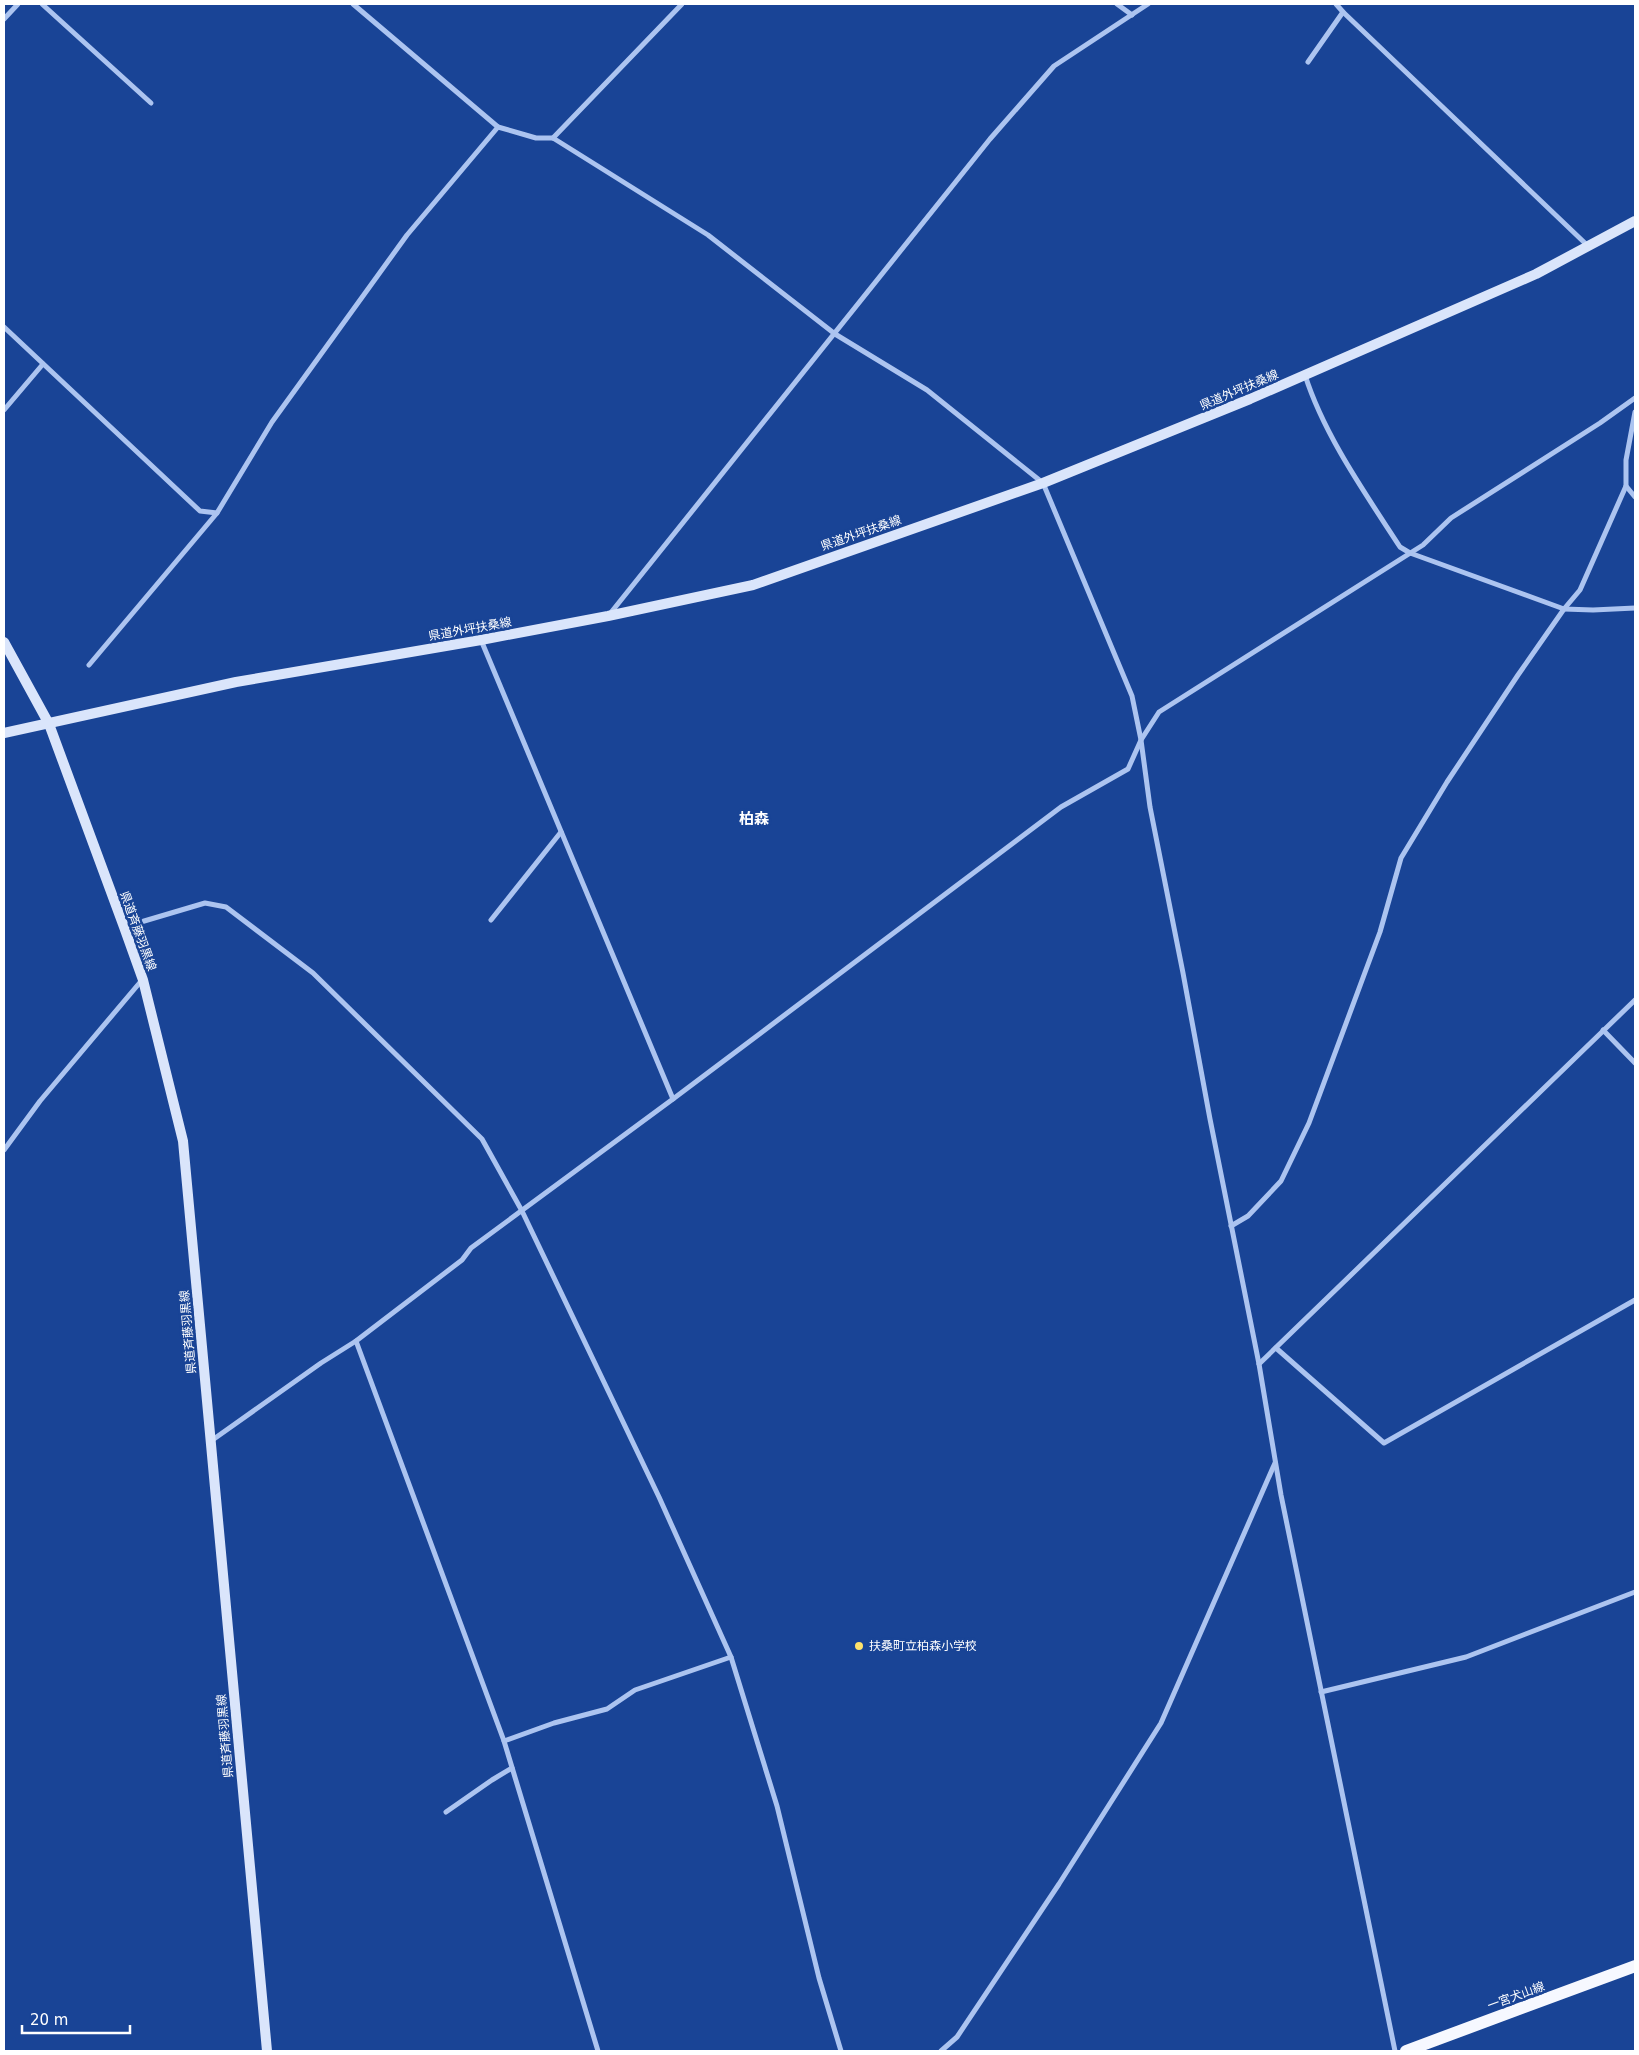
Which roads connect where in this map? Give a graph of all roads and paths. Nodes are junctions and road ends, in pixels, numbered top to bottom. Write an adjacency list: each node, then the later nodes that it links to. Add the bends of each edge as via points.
1 (18, 4): 10 (street)
2 (42, 4): 12 (street)
3 (353, 4): 13 (street)
4 (682, 4): 14 (street)
5 (1117, 4): 9 (street)
6 (1148, 4): 9 (street)
7 (1336, 4): 8 (street)
8 (1343, 12): 11 (street); 16 (street)
9 (1132, 15): 18 (street, via 1054,66 990,139)
10 (4, 19)
11 (1308, 62)
12 (151, 104)
13 (498, 127): 14 (street, via 536,138); 27 (street, via 407,235 272,422)
14 (553, 138): 18 (street, via 708,235)
15 (1635, 221): 16 (main road, 県道外坪扶桑線)
16 (1588, 246): 20 (main road, 県道外坪扶桑線, via 1536,274)
17 (4, 327): 19 (street)
18 (835, 334): 24 (street, via 927,390); 31 (street)
19 (43, 364): 22 (street); 27 (street, via 200,511)
20 (1305, 375): 24 (main road, 県道外坪扶桑線); 28 (street, via 1327,430 1400,547)
21 (1635, 398): 28 (street, via 1450,518 1423,545)
22 (4, 410)
23 (1635, 412): 25 (street, via 1626,460)
24 (1043, 483): 31 (main road, 県道外坪扶桑線, via 753,585); 37 (street, via 1132,696)
25 (1626, 486): 26 (street); 30 (street, via 1580,590)
26 (1635, 497)
27 (217, 513): 34 (street)
28 (1410, 553): 30 (street); 37 (street, via 1159,712)
29 (1635, 608): 30 (street)
30 (1564, 609): 48 (street, via 1447,782 1401,858 1380,932 1309,1123 1281,1181 1248,1216)
31 (608, 616): 32 (main road, 県道外坪扶桑線)
32 (480, 640): 35 (main road, 県道外坪扶桑線, via 236,682); 38 (street)
33 (4, 642): 35 (main road, 県道斉藤羽黒線)
34 (90, 665)
35 (49, 724): 36 (main road, 県道外坪扶桑線); 40 (main road, 県道斉藤羽黒線)
36 (4, 733)
37 (1141, 740): 45 (street, via 1128,769 1061,807); 48 (street, via 1150,807)
38 (561, 832): 39 (street); 45 (street)
39 (491, 920)
40 (124, 927): 41 (main road, 県道斉藤羽黒線); 47 (street, via 205,903 226,907 313,973 482,1139)
41 (143, 980): 46 (street, via 40,1101); 53 (main road, 県道斉藤羽黒線, via 183,1141)
42 (1635, 1000): 43 (street)
43 (1603, 1030): 44 (street); 51 (street)
44 (1635, 1063)
45 (674, 1099): 47 (street)
46 (4, 1150)
47 (522, 1211): 50 (street); 56 (street, via 659,1497)
48 (1231, 1226): 52 (street)
49 (1635, 1300): 51 (street, via 1384,1443)
50 (356, 1341): 53 (street); 58 (street)
51 (1276, 1348): 52 (street)
52 (1259, 1364): 54 (street)
53 (211, 1441): 62 (main road, 県道斉藤羽黒線)
54 (1275, 1463): 57 (street); 65 (street, via 1161,1723 968,2021 957,2037)
55 (1635, 1592): 57 (street, via 1466,1657)
56 (731, 1657): 58 (street, via 635,1690 607,1708); 64 (street, via 778,1806 819,1978)
57 (1321, 1692): 66 (street)
58 (504, 1741): 59 (street)
59 (512, 1768): 60 (street); 63 (street)
60 (446, 1812)
61 (1635, 1966): 67 (main road, 一宮犬山線)
62 (267, 2051)
63 (598, 2051)
64 (841, 2051)
65 (941, 2051)
66 (1394, 2051)
67 (1406, 2051)

